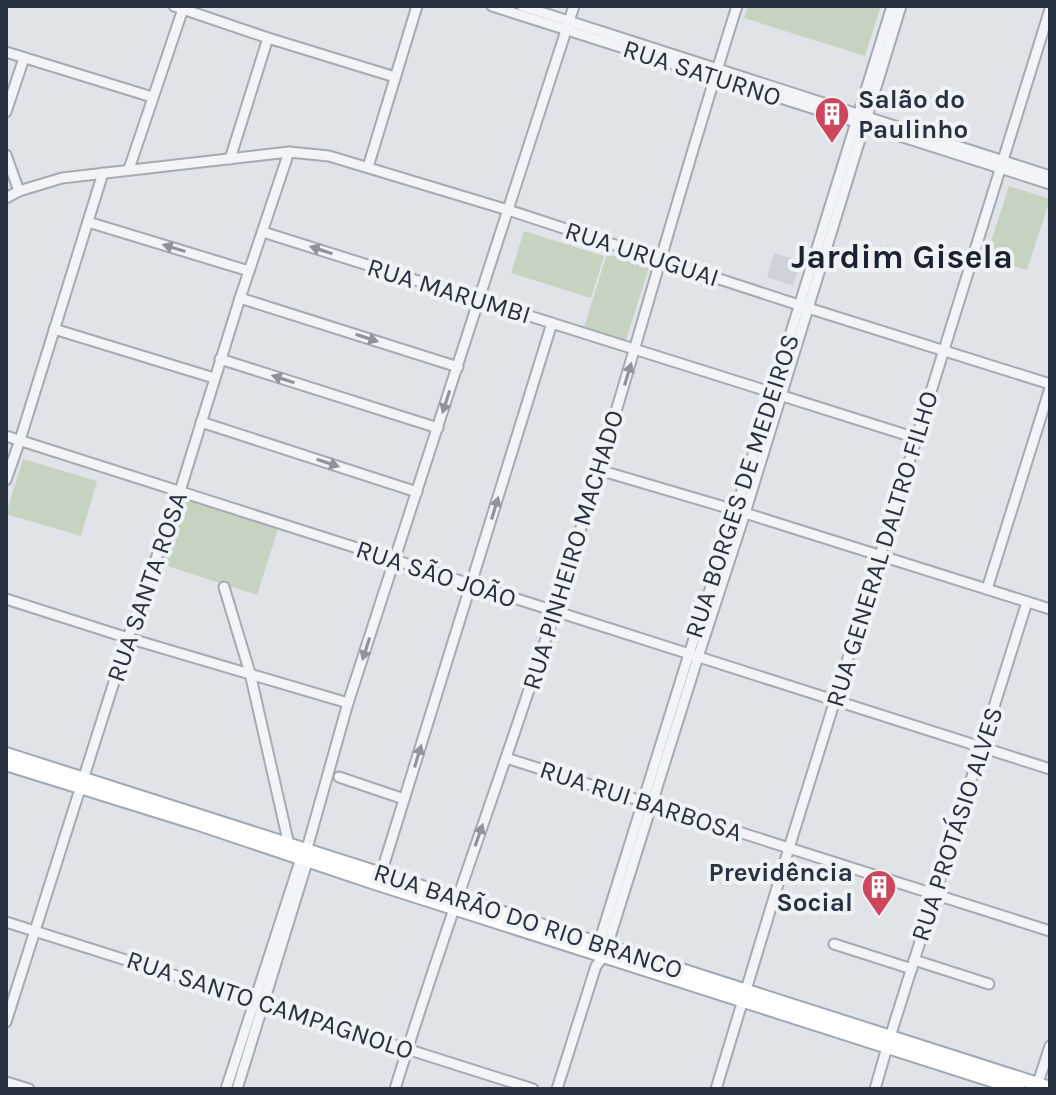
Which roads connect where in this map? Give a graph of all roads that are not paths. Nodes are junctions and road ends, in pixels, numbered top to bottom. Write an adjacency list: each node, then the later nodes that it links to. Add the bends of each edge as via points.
1 (417, 6): 15 (street)
2 (492, 6): 10 (street, RUA SATURNO)
3 (522, 6): 10 (street, RUA SATURNO)
4 (574, 6): 10 (street)
5 (737, 6): 14 (street, RUA PINHEIRO MACHADO)
6 (892, 6): 18 (street, RUA BORGES DE MEDEIROS)
7 (901, 6): 18 (street, RUA BORGES DE MEDEIROS)
8 (181, 7): 11 (street); 16 (street)
9 (1050, 9): 22 (street, RUA GENERAL DALTRO FILHO)
10 (568, 26): 14 (street, RUA SATURNO); 30 (street)
11 (268, 38): 15 (street); 21 (street)
12 (6, 52): 13 (street)
13 (24, 58): 16 (street); 17 (street)
14 (716, 73): 18 (street, RUA SATURNO); 33 (street, RUA PINHEIRO MACHADO)
15 (395, 77): 23 (street)
16 (152, 97): 24 (street)
17 (6, 112)
18 (861, 119): 22 (street, RUA SATURNO); 37 (street, RUA BORGES DE MEDEIROS)
19 (289, 152): 21 (street, RUA URUGUAI); 23 (street, RUA URUGUAI); 32 (street, RUA SANTA ROSA)
20 (6, 155): 28 (street)
21 (230, 159): 24 (street, RUA URUGUAI)
22 (1002, 164): 26 (street, RUA SATURNO); 27 (street, RUA SATURNO); 41 (street, RUA GENERAL DALTRO FILHO)
23 (368, 167): 30 (street, RUA URUGUAI)
24 (129, 169): 25 (street, RUA URUGUAI)
25 (103, 173): 28 (street, RUA URUGUAI); 31 (street)
26 (1050, 176)
27 (1050, 184)
28 (19, 191): 29 (street, RUA URUGUAI)
29 (6, 198)
30 (508, 210): 33 (street, RUA URUGUAI); 36 (street)
31 (88, 222): 34 (street, one-way to 31); 39 (street)
32 (263, 232): 34 (street, RUA SANTA ROSA); 36 (street, RUA MARUMBI, one-way to 32)
33 (661, 261): 37 (street, RUA URUGUAI); 40 (street, RUA PINHEIRO MACHADO)
34 (249, 271): 35 (street, RUA SANTA ROSA)
35 (240, 298): 42 (street, RUA SANTA ROSA); 43 (street, one-way to 43)
36 (479, 301): 38 (street, RUA MARUMBI); 43 (street)
37 (804, 307): 41 (street, RUA URUGUAI); 46 (street, RUA BORGES DE MEDEIROS)
38 (552, 323): 40 (street, RUA MARUMBI); 59 (street, one-way to 38)
39 (54, 329): 44 (street); 51 (street)
40 (636, 348): 46 (street, RUA MARUMBI); 52 (street, RUA PINHEIRO MACHADO, one-way to 40)
41 (944, 350): 45 (street, RUA URUGUAI); 50 (street, RUA GENERAL DALTRO FILHO)
42 (220, 359): 44 (street, RUA SANTA ROSA); 48 (street, one-way to 42)
43 (458, 367): 48 (street, one-way to 48)
44 (214, 378): 47 (street, RUA SANTA ROSA)
45 (1050, 386): 61 (street)
46 (776, 392): 50 (street, RUA MARUMBI); 56 (street, RUA BORGES DE MEDEIROS)
47 (201, 422): 54 (street, RUA SANTA ROSA); 55 (street, one-way to 55)
48 (438, 428): 55 (street)
49 (6, 436): 51 (street, RUA SÃO JOÃO)
50 (916, 438): 57 (street, RUA GENERAL DALTRO FILHO)
51 (20, 440): 53 (street); 54 (street, RUA SÃO JOÃO)
52 (599, 470): 56 (street); 65 (street, RUA PINHEIRO MACHADO)
53 (6, 480)
54 (180, 491): 58 (street, RUA SÃO JOÃO); 66 (street, RUA SANTA ROSA)
55 (417, 492): 58 (street)
56 (741, 512): 57 (street); 67 (street, RUA BORGES DE MEDEIROS)
57 (880, 556): 61 (street); 69 (street, RUA GENERAL DALTRO FILHO)
58 (395, 561): 59 (street, RUA SÃO JOÃO); 70 (street, one-way to 70)
59 (471, 585): 65 (street, RUA SÃO JOÃO); 78 (street, one-way to 59)
60 (224, 587): 68 (street)
61 (987, 589): 63 (street)
62 (6, 599): 66 (street)
63 (1027, 602): 64 (street); 71 (street, RUA PROTÁSIO ALVES)
64 (1050, 609)
65 (555, 612): 67 (street, RUA SÃO JOÃO); 73 (street, RUA PINHEIRO MACHADO)
66 (128, 638): 68 (street); 77 (street, RUA SANTA ROSA)
67 (693, 656): 69 (street, RUA SÃO JOÃO); 79 (street, RUA BORGES DE MEDEIROS)
68 (250, 673): 70 (street); 81 (street)
69 (835, 701): 71 (street, RUA SÃO JOÃO); 82 (street, RUA GENERAL DALTRO FILHO)
70 (348, 703): 83 (street)
71 (981, 747): 75 (street, RUA SÃO JOÃO); 85 (street, RUA PROTÁSIO ALVES)
72 (6, 754): 77 (main road, RUA BARÃO DO RIO BRANCO)
73 (506, 758): 79 (street, RUA RUI BARBOSA); 86 (street, RUA PINHEIRO MACHADO, one-way to 73)
74 (6, 764): 77 (main road, RUA BARÃO DO RIO BRANCO)
75 (1050, 769)
76 (339, 777): 78 (street)
77 (82, 782): 80 (main road, RUA BARÃO DO RIO BRANCO); 89 (street, RUA SANTA ROSA)
78 (404, 799): 84 (street)
79 (647, 803): 82 (street, RUA RUI BARBOSA); 91 (street, RUA BORGES DE MEDEIROS)
80 (253, 837): 81 (main road, RUA BARÃO DO RIO BRANCO); 83 (main road, RUA BARÃO DO RIO BRANCO)
81 (289, 845): 83 (main road, RUA BARÃO DO RIO BRANCO)
82 (789, 848): 85 (street, RUA RUI BARBOSA); 94 (street, RUA GENERAL DALTRO FILHO)
83 (307, 853): 84 (main road, RUA BARÃO DO RIO BRANCO); 95 (street)
84 (379, 879): 86 (main road, RUA BARÃO DO RIO BRANCO)
85 (935, 895): 88 (street, RUA RUI BARBOSA); 92 (street, RUA PROTÁSIO ALVES)
86 (455, 904): 91 (main road, RUA BARÃO DO RIO BRANCO); 99 (street, RUA PINHEIRO MACHADO)
87 (6, 922): 89 (street, RUA SANTO CAMPAGNOLO)
88 (1050, 931)
89 (35, 932): 95 (street, RUA SANTO CAMPAGNOLO); 96 (street, RUA SANTA ROSA)
90 (834, 944): 92 (street)
91 (600, 953): 94 (main road, RUA BARÃO DO RIO BRANCO); 108 (street)
92 (913, 964): 93 (street); 97 (street, RUA PROTÁSIO ALVES)
93 (989, 984)
94 (745, 995): 97 (main road, RUA BARÃO DO RIO BRANCO); 109 (street, RUA GENERAL DALTRO FILHO)
95 (260, 1002): 99 (street, RUA SANTO CAMPAGNOLO); 100 (street)
96 (6, 1022)
97 (889, 1041): 102 (main road, RUA BARÃO DO RIO BRANCO); 110 (street, RUA PROTÁSIO ALVES); 111 (main road, RUA BARÃO DO RIO BRANCO)
98 (1050, 1046): 102 (street)
99 (407, 1049): 106 (street, RUA PINHEIRO MACHADO); 107 (street, RUA SANTO CAMPAGNOLO)
100 (238, 1070): 104 (street); 105 (street)
101 (6, 1082): 103 (street)
102 (1041, 1087)
103 (29, 1089)
104 (226, 1089)
105 (237, 1089)
106 (395, 1089)
107 (533, 1089)
108 (557, 1089)
109 (716, 1089)
110 (875, 1089)
111 (1019, 1089)

